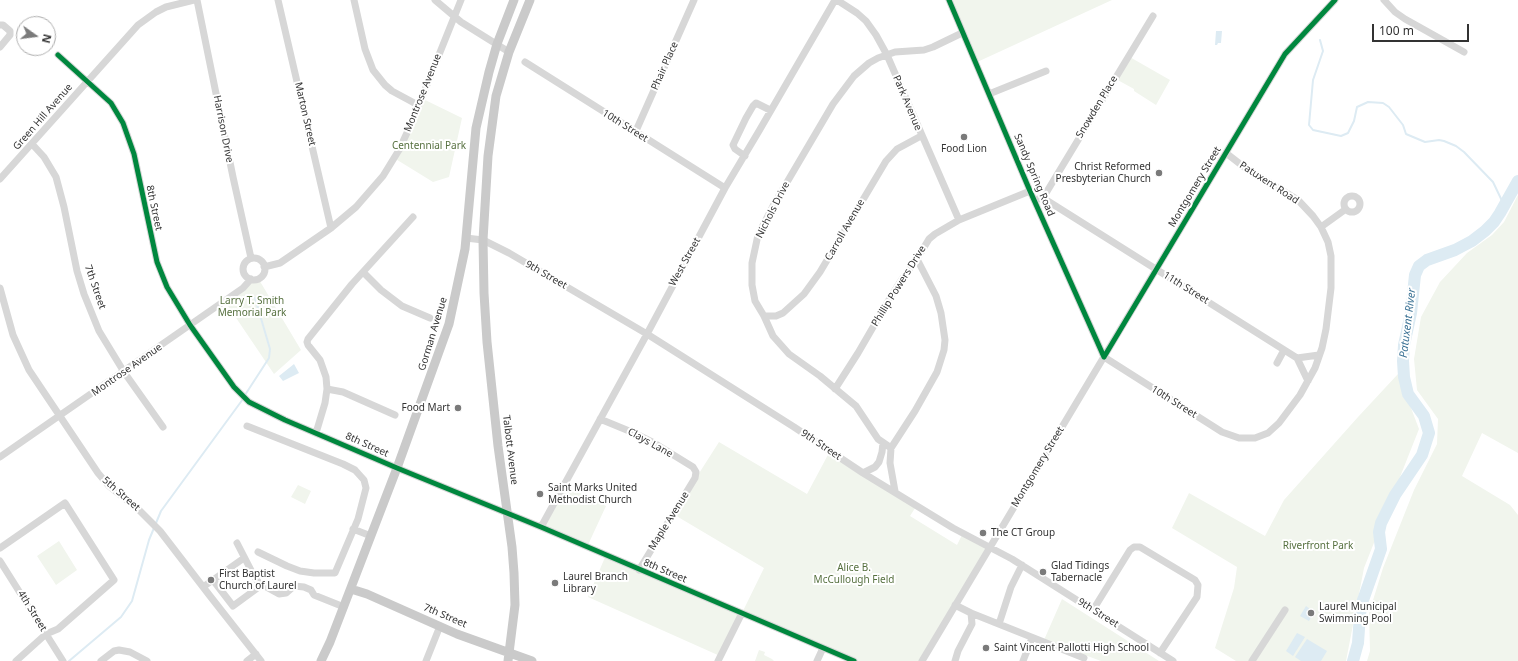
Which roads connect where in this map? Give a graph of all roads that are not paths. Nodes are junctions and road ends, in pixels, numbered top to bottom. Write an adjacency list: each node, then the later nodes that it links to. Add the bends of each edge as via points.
1 (195, 0): 25 (street, Green Hill Avenue, via 166,7 148,17); 46 (street, Harrison Drive)
2 (278, 0): 43 (street, Marton Street)
3 (354, 0): 27 (street, via 365,49 373,70 392,91)
4 (435, 0): 13 (street)
5 (461, 0): 13 (street, Montrose Avenue)
6 (514, 0): 17 (main road, Gorman Avenue)
7 (530, 0): 19 (main road)
8 (694, 0): 29 (street, Phair Place)
9 (836, 0): 22 (street, Park Avenue, via 866,21); 28 (street, West Street)
10 (948, 0): 16 (street, Sandy Spring Road)
11 (1335, 0): 32 (street, Montgomery Street, via 1285,54)
12 (1384, 0): 20 (street, via 1405,20)
13 (455, 16): 17 (street); 27 (street, Montrose Avenue)
14 (1153, 16): 37 (street, Snowden Place)
15 (0, 25): 18 (street, via 10,31)
16 (962, 33): 22 (street, Nichols Drive, via 924,50); 26 (street, Sandy Spring Road)
17 (497, 44): 19 (street); 44 (main road, Gorman Avenue, via 476,128)
18 (0, 47)
19 (510, 52): 45 (main road, via 496,96 491,130)
20 (1464, 52)
21 (58, 55): 25 (street, 8th Street)
22 (887, 55): 30 (street, Park Avenue); 53 (street, Nichols Drive, via 869,63 842,90 765,221 754,249 751,275 755,301)
23 (525, 62): 29 (street, 10th Street)
24 (1046, 71): 26 (street)
25 (87, 81): 31 (street, Green Hill Avenue); 55 (street, 8th Street, via 111,103 127,132 158,262 172,298)
26 (989, 94): 36 (street, Sandy Spring Road)
27 (418, 105): 43 (street, Montrose Avenue, via 383,176 356,207)
28 (770, 110): 33 (street, West Street); 33 (street, via 758,103 753,106 733,145)
29 (635, 133): 35 (street, 10th Street)
30 (921, 136): 41 (street, Park Avenue); 53 (street, Carroll Avenue, via 897,149 886,161 820,272 804,294 783,313)
31 (32, 144): 34 (street, Green Hill Avenue); 62 (street, 7th Street, via 44,157 56,177 84,294 99,331)
32 (1226, 154): 42 (street, Patuxent Road, via 1298,200); 49 (street, Montgomery Street)
33 (745, 156): 35 (street, West Street)
34 (0, 179)
35 (725, 188): 56 (street, West Street)
36 (1030, 192): 38 (street, Sandy Spring Road); 41 (street, Phillip Powers Drive)
37 (1043, 198): 38 (street); 49 (street, 11th Street)
38 (1034, 200): 59 (street, Sandy Spring Road)
39 (1346, 209): 42 (street)
40 (413, 217): 50 (street)
41 (959, 220): 47 (street, Phillip Powers Drive, via 929,239)
42 (1321, 227): 58 (street, Patuxent Road, via 1331,256 1331,282 1327,322)
43 (331, 228): 48 (street, Montrose Avenue, via 280,263)
44 (466, 238): 45 (street, 9th Street); 76 (main road, Gorman Avenue, via 449,324)
45 (483, 240): 56 (street, 9th Street); 80 (main road, Talbott Avenue, via 488,348)
46 (251, 258): 48 (street, via 258,259); 51 (street, via 245,262 243,269)
47 (917, 259): 65 (street, Phillip Powers Drive, via 898,285); 74 (street, via 936,296 941,312 944,350 937,372)
48 (264, 267): 51 (street, via 261,276)
49 (1156, 269): 57 (street, 11th Street); 59 (street, Montgomery Street)
50 (363, 272): 54 (street, via 402,306); 64 (street, via 307,342 324,368)
51 (251, 279): 55 (street, Montrose Avenue, via 244,288)
52 (0, 288): 67 (street, 5th Street, via 12,335 29,370)
53 (764, 316): 65 (street, Nichols Drive, via 768,329 780,345)
54 (430, 318)
55 (190, 325): 62 (street, Montrose Avenue); 71 (street, 8th Street, via 242,396 267,412)
56 (647, 334): 68 (street, West Street); 78 (street, 9th Street)
57 (1284, 350): 60 (street, 11th Street); 61 (street)
58 (1319, 355): 60 (street); 63 (street, Patuxent Road)
59 (1104, 357): 72 (street, 10th Street, via 1222,432); 86 (street, Montgomery Street)
60 (1297, 358): 63 (street)
61 (1278, 363)
62 (124, 372): 67 (street, Montrose Avenue); 70 (street, 7th Street)
63 (1308, 381): 72 (street, Patuxent Road, via 1274,429 1262,436)
64 (327, 389): 66 (street, via 342,392); 71 (street)
65 (835, 389): 73 (street, Nichols Drive, via 856,406)
66 (395, 415)
67 (59, 417): 75 (street, Montrose Avenue); 94 (street, 5th Street, via 104,481 150,519)
68 (600, 419): 77 (street, Clays Lane, via 654,443); 81 (street, West Street)
69 (247, 426): 82 (street, via 343,464 361,475 366,488 365,495)
70 (163, 427)
71 (316, 433): 76 (street, 8th Street)
72 (1248, 439)
73 (883, 443): 74 (street, Nichols Drive); 78 (street, via 876,467)
74 (891, 448): 79 (street, via 890,463)
75 (0, 457)
76 (398, 468): 80 (street, 8th Street); 83 (main road, Gorman Avenue)
77 (696, 472): 91 (street, Maple Avenue, via 695,478)
78 (863, 473): 79 (street, 9th Street)
79 (895, 492): 86 (street, 9th Street)
80 (508, 515): 81 (street, 8th Street); 109 (main road, Talbott Avenue, via 515,605)
81 (540, 527): 91 (street, 8th Street)
82 (353, 530): 83 (street); 87 (street, via 336,573 304,572)
83 (371, 536): 95 (main road, Gorman Avenue)
84 (237, 543): 88 (street)
85 (0, 548): 104 (street, via 65,503 114,580 58,629)
86 (991, 548): 90 (street, 9th Street); 96 (street, Montgomery Street)
87 (258, 552)
88 (244, 558): 92 (street); 93 (street, via 259,583)
89 (0, 561): 104 (street, 4th Street)
90 (1022, 565): 98 (street, 9th Street); 102 (street, via 1011,587)
91 (639, 570): 101 (street, 8th Street)
92 (213, 580): 93 (street, via 233,606); 94 (street)
93 (263, 584): 97 (street, via 279,594 286,593 294,586 304,588)
94 (203, 587): 108 (street, 5th Street)
95 (351, 589): 97 (main road, Gorman Avenue); 103 (main road, 7th Street)
96 (956, 605): 100 (street); 123 (street, Montgomery Street)
97 (344, 607): 117 (main road, Gorman Avenue)
98 (1093, 610): 107 (street, 9th Street); 107 (street, via 1130,550 1134,548 1140,548 1195,580 1198,585 1197,597)
99 (1285, 610): 127 (street)
100 (971, 612): 102 (street); 124 (street, via 972,624)
101 (742, 613): 106 (street, 8th Street); 120 (street)
102 (999, 624): 105 (street)
103 (440, 626): 109 (main road, 7th Street); 118 (street)
104 (46, 634): 111 (street); 112 (street, 4th Street)
105 (1032, 638): 110 (street); 125 (street)
106 (823, 648): 121 (street); 122 (street, 8th Street)
107 (1160, 653): 126 (street, 9th Street)
108 (256, 654): 115 (street); 116 (street, 5th Street)
109 (509, 657): 119 (main road, 7th Street)
110 (1084, 658)
111 (16, 661)
112 (63, 661)
113 (101, 661): 114 (street, via 119,650 130,652)
114 (147, 661)
115 (247, 661)
116 (262, 661)
117 (321, 661)
118 (426, 661)
119 (532, 661)
120 (718, 661)
121 (817, 661)
122 (854, 661)
123 (922, 661)
124 (955, 661)
125 (1023, 661)
126 (1173, 661)
127 (1252, 661)

